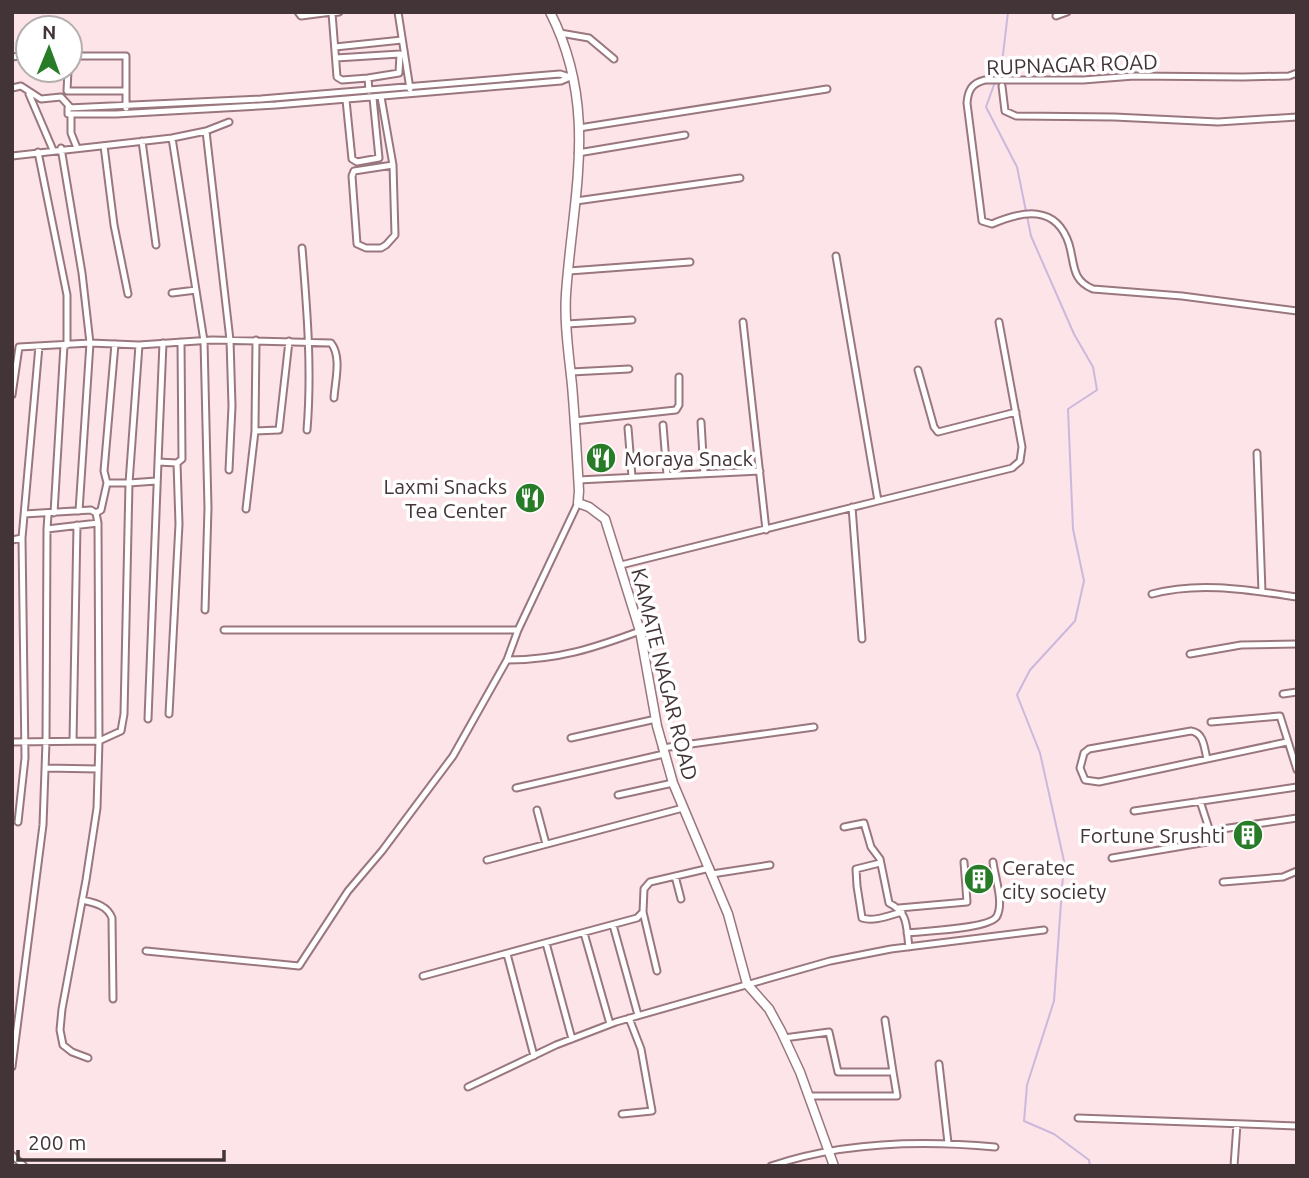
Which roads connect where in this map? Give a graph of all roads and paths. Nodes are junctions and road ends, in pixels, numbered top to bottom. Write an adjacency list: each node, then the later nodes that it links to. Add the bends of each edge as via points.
1 (298, 12): 6 (street, via 302,16)
2 (339, 12): 6 (street)
3 (398, 12): 9 (street)
4 (550, 12): 8 (street)
5 (1067, 12): 7 (street)
6 (332, 13): 10 (street)
7 (1056, 16)
8 (560, 33): 13 (street, via 589,38); 16 (street)
9 (402, 40): 10 (street); 20 (street)
10 (335, 47): 12 (street)
11 (84, 56): 24 (street, via 124,55)
12 (336, 58): 15 (street, via 339,79); 15 (street, via 400,54 399,73)
13 (614, 59)
14 (1297, 73): 18 (street, RUPNAGAR ROAD)
15 (368, 78): 25 (street)
16 (571, 78): 17 (street, via 560,74); 22 (street); 34 (street)
17 (485, 81): 20 (street); 22 (street)
18 (1001, 83): 32 (street, via 1005,111 1026,117 1218,122); 57 (street, RUPNAGAR ROAD, via 977,82 968,94 982,221 992,224 1025,213 1051,220 1063,231 1078,280 1093,289)
19 (67, 84): 24 (street, via 67,91)
20 (410, 87): 25 (street); 27 (street)
21 (12, 88): 31 (street, via 21,86 41,99 61,97)
22 (486, 88): 27 (street)
23 (827, 89): 34 (street)
24 (126, 91): 30 (street)
25 (369, 91): 30 (street)
26 (29, 94): 42 (street)
27 (411, 95): 28 (street)
28 (377, 97): 29 (street); 29 (street, via 379,158 357,163 352,159); 46 (street)
29 (346, 100): 30 (street)
30 (126, 110): 31 (street)
31 (71, 111): 41 (street, via 70,128)
32 (1297, 117)
33 (229, 122): 35 (street)
34 (579, 128): 44 (street)
35 (206, 131): 37 (street); 62 (street)
36 (685, 135): 44 (street)
37 (172, 138): 38 (street); 54 (street)
38 (142, 141): 39 (street); 49 (street)
39 (104, 146): 41 (street); 56 (street)
40 (61, 148): 41 (street); 42 (street); 68 (street)
41 (77, 148)
42 (53, 150): 43 (street)
43 (38, 152): 45 (street); 71 (street, via 68,295)
44 (578, 153): 48 (street)
45 (12, 156)
46 (393, 165): 46 (street, via 394,235 381,248 366,248 357,244 352,176)
47 (740, 178): 48 (street)
48 (576, 201): 53 (street)
49 (156, 244)
50 (302, 248): 67 (street)
51 (836, 256): 100 (street)
52 (690, 262): 53 (street)
53 (569, 271): 61 (street)
54 (196, 290): 55 (street); 64 (street)
55 (172, 293)
56 (128, 294)
57 (1297, 311)
58 (632, 320): 61 (street)
59 (743, 322): 92 (street)
60 (999, 322): 81 (street)
61 (567, 324): 77 (street)
62 (230, 340): 63 (street); 64 (street); 91 (street)
63 (256, 340): 65 (street); 87 (street)
64 (204, 341): 66 (street); 118 (street)
65 (289, 341): 67 (street); 87 (street, via 279,430)
66 (181, 342): 69 (street); 90 (street, via 182,459)
67 (310, 342): 80 (street, via 331,343 336,349); 86 (street)
68 (90, 343): 70 (street); 71 (street); 104 (street)
69 (163, 343): 72 (street); 89 (street)
70 (115, 344): 72 (street); 98 (street, via 104,471)
71 (66, 345): 73 (street); 105 (street)
72 (139, 345): 99 (street)
73 (39, 346): 74 (street); 107 (street)
74 (16, 347): 79 (street)
75 (629, 369): 77 (street)
76 (918, 370): 81 (street, via 938,432)
77 (571, 372): 82 (street)
78 (679, 377): 82 (street, via 676,410)
79 (12, 395)
80 (334, 398)
81 (1016, 412): 100 (street, via 1022,455 1016,466)
82 (574, 421): 96 (street)
83 (701, 422): 93 (street)
84 (663, 425): 94 (street)
85 (628, 428): 95 (street)
86 (307, 430)
87 (256, 431): 103 (street)
88 (1257, 453): 115 (street)
89 (158, 462): 90 (street); 97 (street)
90 (177, 463): 128 (street, via 179,534)
91 (229, 470)
92 (760, 471): 93 (street); 111 (street)
93 (704, 474): 94 (street)
94 (667, 475): 95 (street)
95 (632, 477): 96 (street)
96 (579, 480): 101 (street)
97 (156, 481): 99 (street); 129 (street)
98 (107, 483): 99 (street); 106 (street, via 101,510)
99 (130, 483): 135 (street, via 124,714 121,732)
100 (878, 501): 102 (street)
101 (578, 503): 114 (street, KAMATE NAGAR ROAD, via 605,519); 120 (street)
102 (852, 507): 111 (street); 122 (street)
103 (246, 509)
104 (79, 511): 105 (street); 106 (street)
105 (51, 513): 107 (street); 110 (street)
106 (96, 513): 108 (street)
107 (24, 514): 112 (street)
108 (98, 523): 109 (street); 135 (street)
109 (77, 525): 110 (street); 134 (street)
110 (47, 528): 138 (street)
111 (766, 530): 114 (street)
112 (22, 538): 113 (street); 137 (street)
113 (12, 540)
114 (621, 565): 121 (street, KAMATE NAGAR ROAD)
115 (1262, 592): 116 (street, via 1176,587); 117 (street)
116 (1152, 594)
117 (1297, 597)
118 (205, 610)
119 (223, 630): 120 (street)
120 (519, 630): 125 (street)
121 (640, 631): 125 (street, via 557,657); 130 (street, KAMATE NAGAR ROAD)
122 (862, 639)
123 (1297, 644): 124 (street, via 1241,645)
124 (1190, 654)
125 (508, 660): 178 (street, via 453,757 348,891 299,966)
126 (1297, 692): 127 (street)
127 (1283, 694)
128 (169, 714)
129 (148, 719)
130 (656, 719): 133 (street); 140 (street, KAMATE NAGAR ROAD)
131 (1211, 722): 139 (street, via 1280,716)
132 (814, 727): 140 (street)
133 (571, 738)
134 (73, 741): 135 (street); 138 (street)
135 (99, 741): 143 (street)
136 (12, 742): 137 (street)
137 (24, 742): 138 (street); 154 (street)
138 (46, 742): 142 (street)
139 (1287, 742): 141 (street); 144 (street)
140 (663, 751): 145 (street, KAMATE NAGAR ROAD); 147 (street)
141 (1207, 759): 141 (street, via 1099,782 1085,780 1080,768 1089,749 1191,731 1202,738)
142 (46, 768): 143 (street); 193 (street, via 40,859)
143 (98, 769): 168 (street, via 97,808)
144 (1297, 770)
145 (673, 783): 148 (street); 150 (street, KAMATE NAGAR ROAD)
146 (1297, 787): 149 (street)
147 (516, 788)
148 (618, 795)
149 (1200, 801): 152 (street); 156 (street)
150 (683, 808): 157 (street); 164 (street, KAMATE NAGAR ROAD)
151 (537, 810): 157 (street)
152 (1134, 811)
153 (1297, 818): 156 (street, via 1222,829)
154 (18, 822)
155 (844, 827): 162 (street, via 864,823)
156 (1213, 841): 158 (street)
157 (546, 845): 159 (street)
158 (1112, 858)
159 (487, 860)
160 (964, 862): 170 (street, via 967,902)
161 (993, 862): 175 (street, via 999,903 993,921)
162 (880, 863): 170 (street, via 889,903); 170 (street, via 856,869 862,918)
163 (769, 865): 164 (street)
164 (711, 871): 166 (street); 182 (street, KAMATE NAGAR ROAD)
165 (1297, 871): 167 (street, via 1283,877)
166 (675, 876): 169 (street); 171 (street, via 645,886)
167 (1223, 882)
168 (82, 900): 183 (street, via 99,904 113,918); 191 (street, via 60,1030 62,1045)
169 (681, 900)
170 (900, 910): 175 (street)
171 (643, 912): 172 (street); 180 (street)
172 (613, 925): 174 (street); 184 (street)
173 (1044, 930): 177 (street)
174 (584, 933): 176 (street); 187 (street)
175 (907, 933): 177 (street)
176 (547, 943): 179 (street); 189 (street)
177 (909, 947): 182 (street, via 830,961)
178 (146, 951)
179 (507, 954): 181 (street); 190 (street)
180 (657, 971)
181 (423, 976)
182 (747, 984): 184 (street); 188 (street, KAMATE NAGAR ROAD, via 769,1009)
183 (113, 999)
184 (638, 1015): 185 (street)
185 (629, 1018): 187 (street); 197 (street, via 641,1049 652,1111)
186 (885, 1020): 194 (street)
187 (610, 1024): 189 (street)
188 (784, 1038): 194 (street, via 829,1032 838,1072); 196 (street, KAMATE NAGAR ROAD)
189 (572, 1039): 190 (street)
190 (534, 1056): 195 (street)
191 (88, 1058)
192 (939, 1064): 201 (street)
193 (12, 1067)
194 (893, 1072): 196 (street, via 897,1096)
195 (468, 1087)
196 (809, 1096): 203 (street, KAMATE NAGAR ROAD)
197 (622, 1114)
198 (1078, 1118): 199 (street)
199 (1237, 1124): 200 (street); 208 (street)
200 (1297, 1126)
201 (948, 1143): 202 (street); 203 (street)
202 (995, 1147)
203 (829, 1152): 206 (street); 207 (street, KAMATE NAGAR ROAD)
204 (12, 1155): 205 (street)
205 (24, 1166)
206 (771, 1166)
207 (834, 1166)
208 (1234, 1166)

